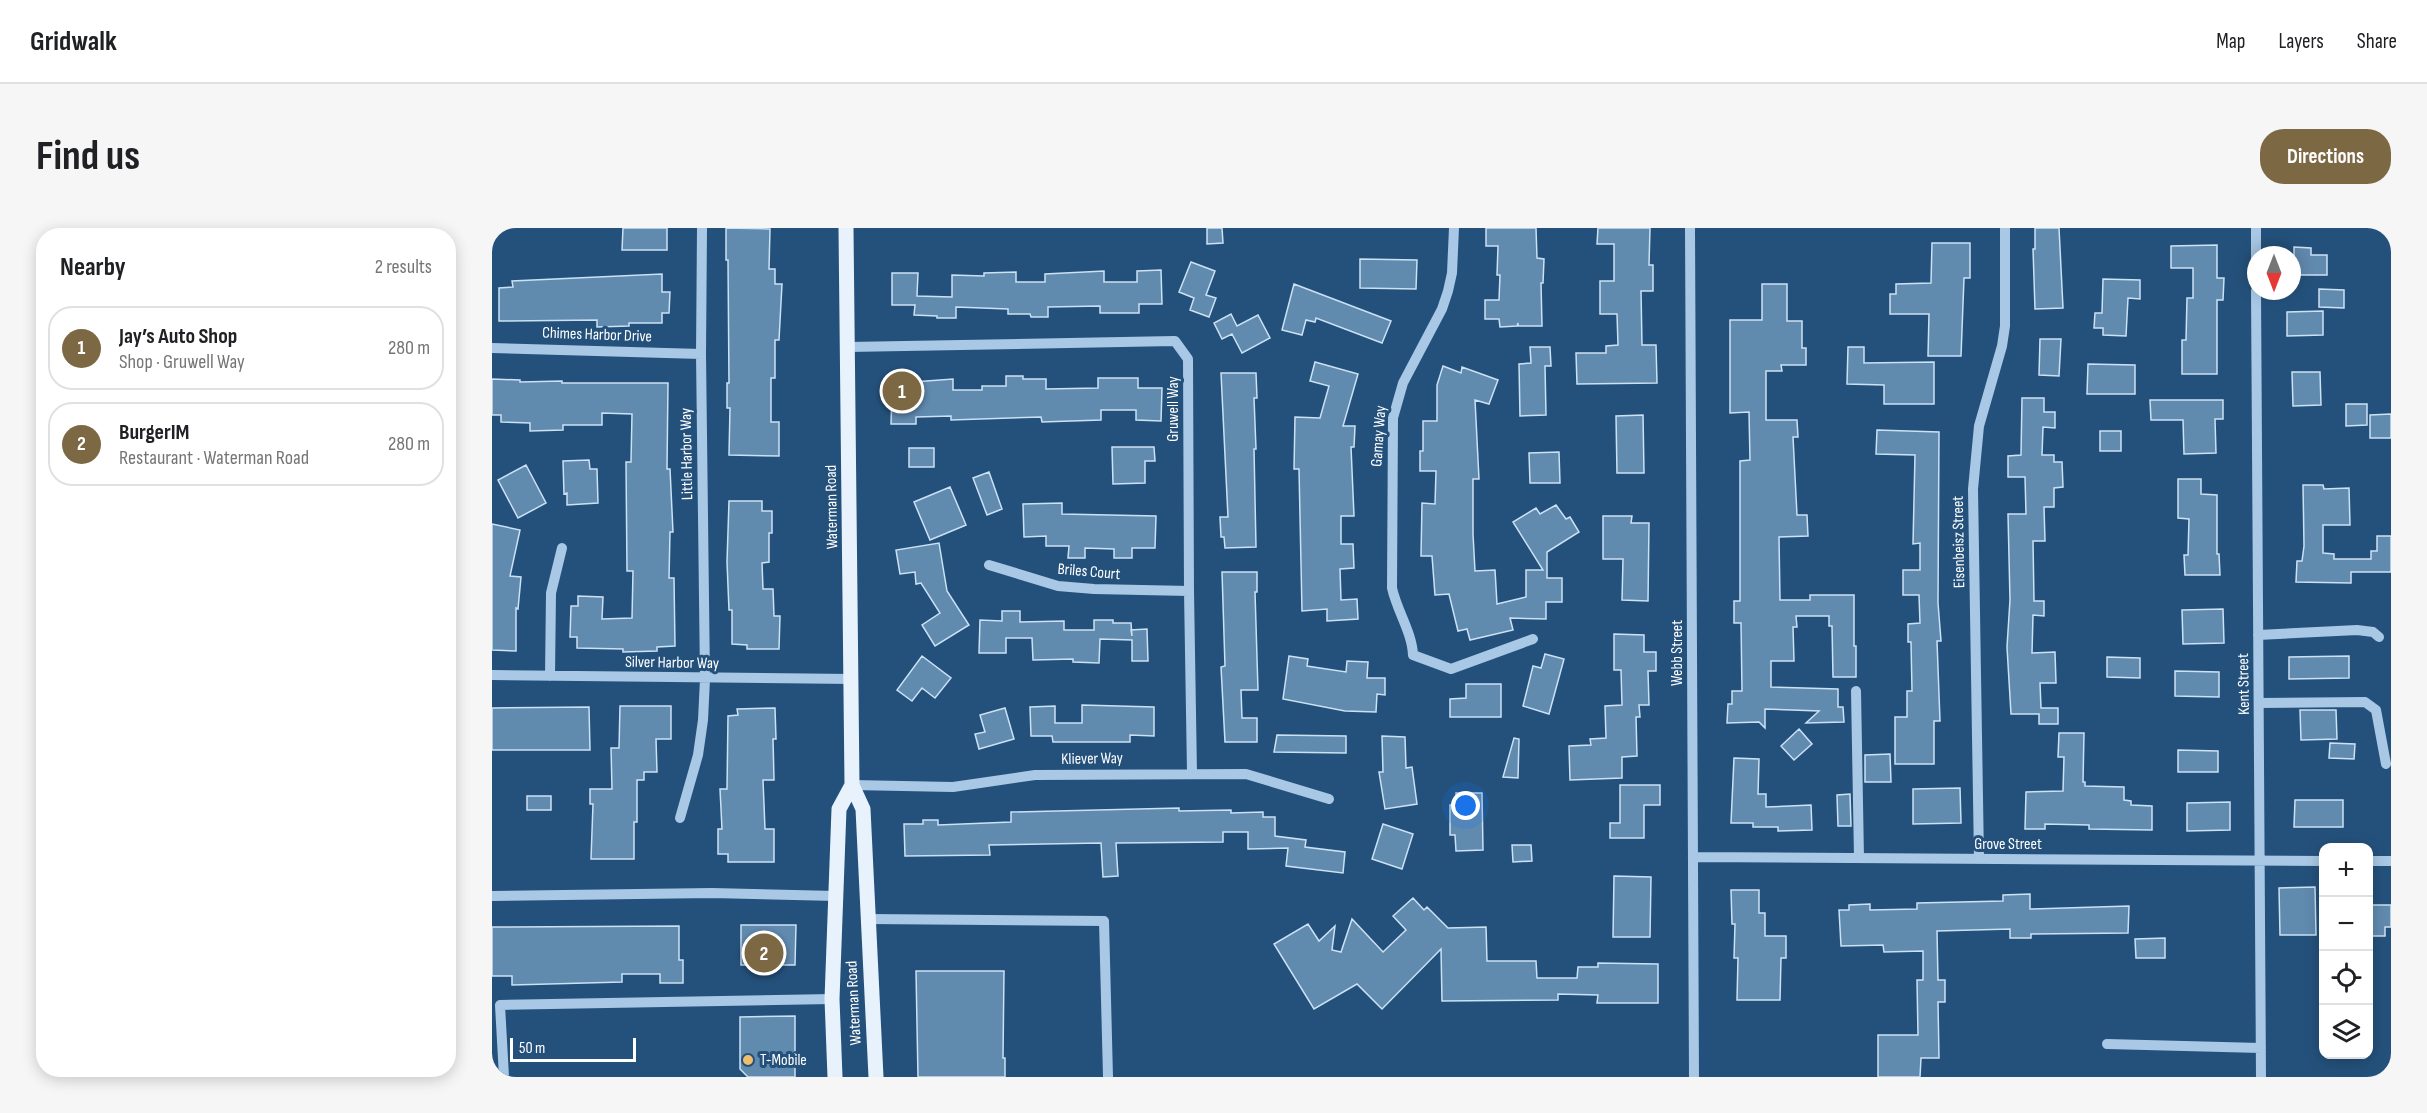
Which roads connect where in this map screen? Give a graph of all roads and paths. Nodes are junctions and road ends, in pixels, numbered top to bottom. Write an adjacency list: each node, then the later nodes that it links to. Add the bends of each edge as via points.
1 (702, 228): 11 (street, Little Harbor Way)
2 (846, 228): 9 (main road, Waterman Road)
3 (1454, 228): 17 (street, Gamay Way, via 1448,291 1403,383 1393,418 1392,588 1412,639 1413,655 1451,669)
4 (1690, 228): 29 (street, Webb Street)
5 (2005, 228): 31 (street, Eisenbeisz Street, via 2005,326 1979,426 1973,489)
6 (2256, 228): 7 (street)
7 (2256, 246)
8 (2256, 300): 15 (street, Kent Street)
9 (848, 347): 14 (street, Gruwell Way, via 1175,341 1188,359); 21 (main road, Waterman Road)
10 (492, 348): 11 (street, Chimes Harbor Drive)
11 (701, 354): 20 (street, Little Harbor Way)
12 (562, 548): 19 (street, via 551,593)
13 (989, 565): 14 (street, Briles Court, via 1058,586)
14 (1188, 591): 25 (street, Gruwell Way)
15 (2258, 635): 16 (street, via 2357,630); 23 (street, Kent Street)
16 (2379, 637)
17 (1533, 639)
18 (492, 675): 19 (street, Silver Harbor Way)
19 (550, 676): 20 (street, Silver Harbor Way)
20 (705, 679): 21 (street, Silver Harbor Way); 28 (street, Little Harbor Way, via 698,754)
21 (852, 679): 26 (main road, Waterman Road)
22 (1856, 691): 30 (street)
23 (2259, 703): 24 (street, via 2365,702 2376,710); 32 (street, Kent Street)
24 (2386, 764)
25 (1192, 772): 26 (street, Kliever Way, via 1035,775 953,788); 27 (street, Kliever Way, via 1246,774)
26 (852, 786): 37 (main road, Waterman Road, via 839,809); 38 (main road, Waterman Road, via 863,809)
27 (1329, 799)
28 (680, 818)
29 (1693, 857): 30 (street, Grove Street); 46 (street, Webb Street)
30 (1859, 858): 31 (street, Grove Street)
31 (1979, 859): 32 (street, Grove Street)
32 (2260, 860): 33 (street, Grove Street); 41 (street, Kent Street)
33 (2319, 861)
34 (2373, 861): 35 (street)
35 (2391, 861)
36 (492, 896): 37 (street)
37 (836, 896): 39 (main road, Waterman Road)
38 (868, 919): 44 (main road, Waterman Road); 45 (street, via 1104,921)
39 (832, 999): 42 (street, via 500,1005); 43 (main road, Waterman Road)
40 (2107, 1044): 41 (street)
41 (2261, 1048): 47 (street, Kent Street)
42 (504, 1077)
43 (835, 1077)
44 (876, 1077)
45 (1108, 1077)
46 (1694, 1077)
47 (2261, 1077)

